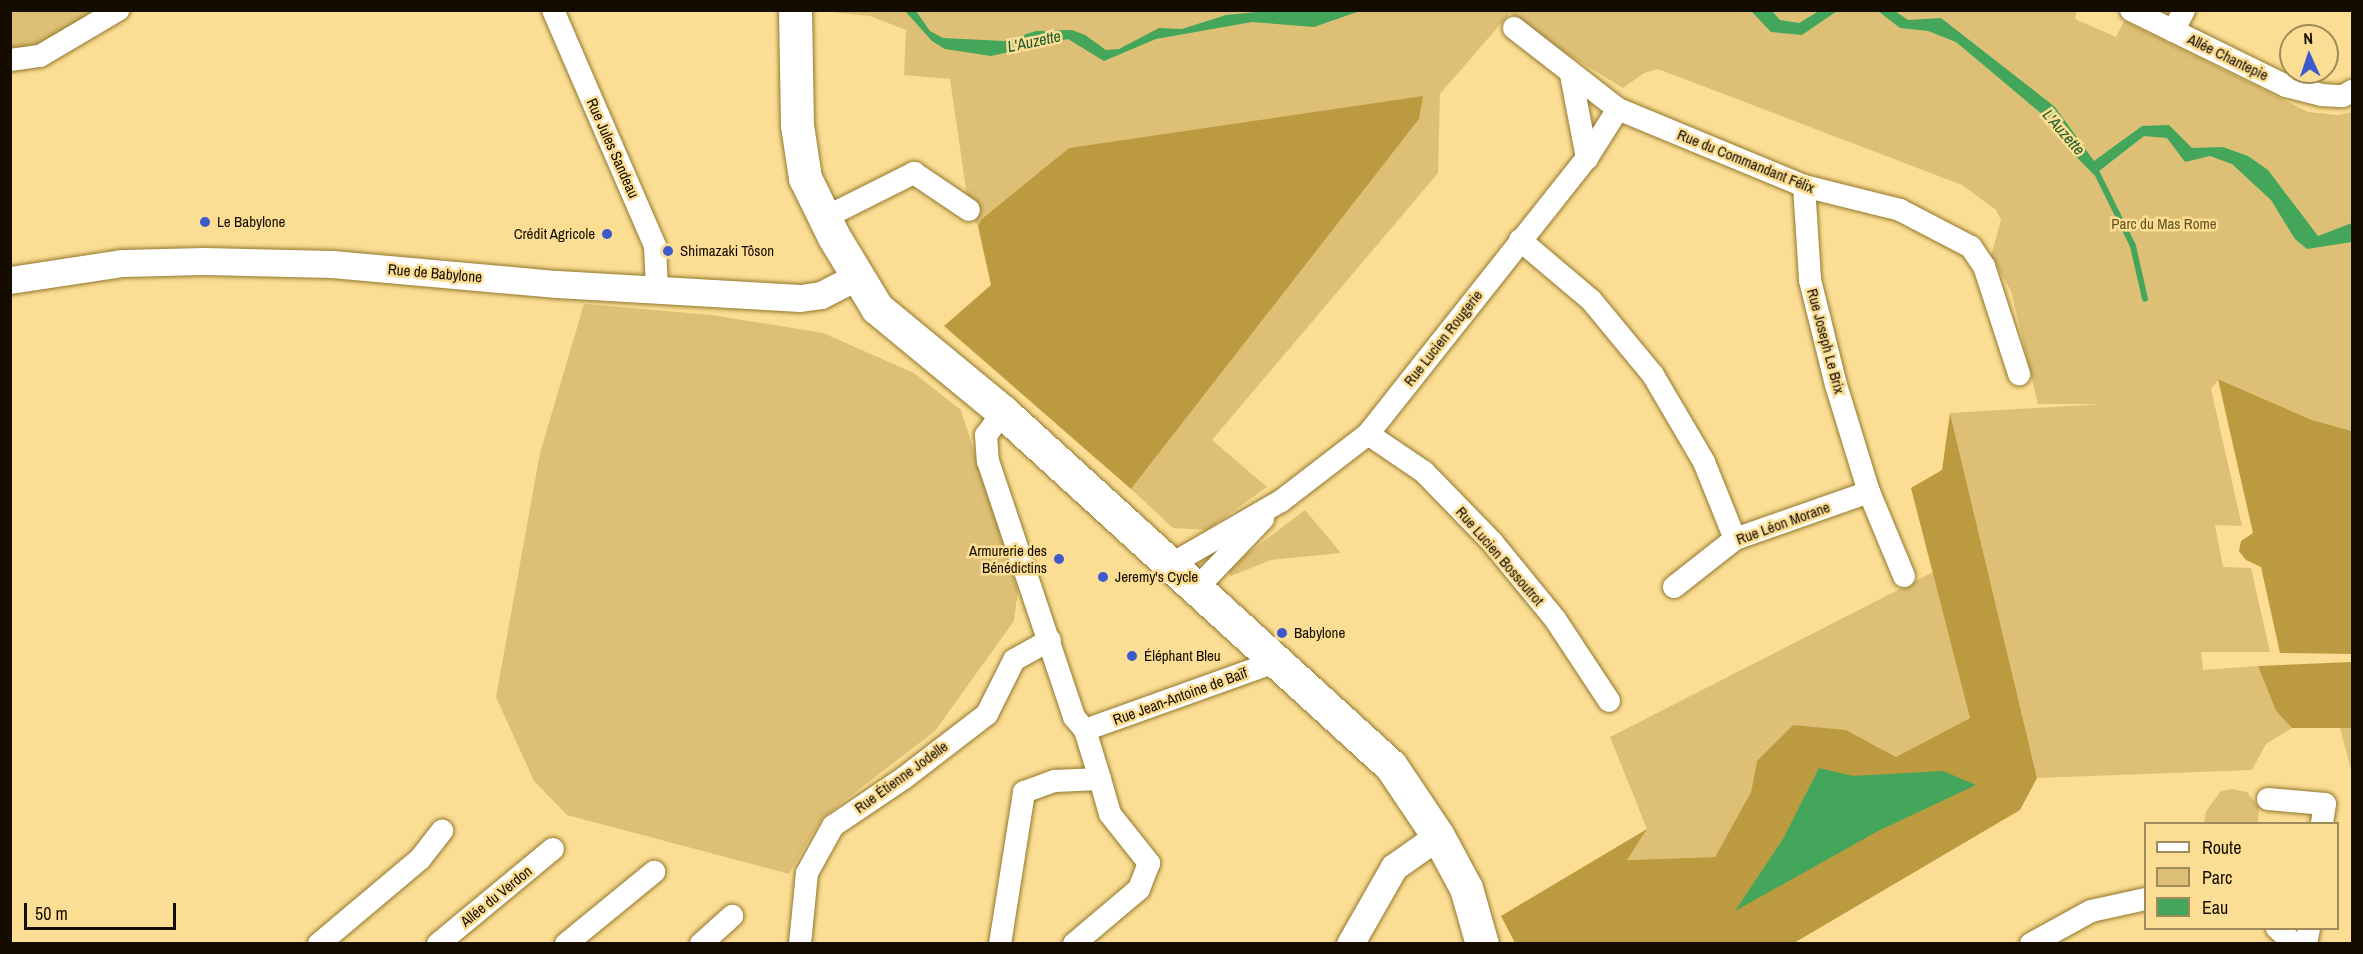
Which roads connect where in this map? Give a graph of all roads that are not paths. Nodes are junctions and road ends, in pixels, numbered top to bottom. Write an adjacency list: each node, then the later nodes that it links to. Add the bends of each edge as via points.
1 (118, 10): 8 (street, via 40,56)
2 (553, 10): 19 (street, Rue Jules Sandeau, via 655,246)
3 (2131, 10): 7 (street, Allée Chantepie)
4 (2184, 10): 7 (street, Allée Chantepie)
5 (795, 16): 15 (main road, via 799,136 805,178)
6 (1514, 28): 9 (street, Rue du Commandant Félix)
7 (2173, 31): 10 (street, Allée Chantepie, via 2286,86 2343,96)
8 (10, 60)
9 (1571, 75): 11 (street, Rue du Commandant Félix); 12 (street)
10 (2352, 91)
11 (1618, 109): 12 (street, Rue Lucien Rougerie); 13 (street, Rue du Commandant Félix)
12 (1587, 158): 16 (street, Rue Lucien Rougerie)
13 (1804, 186): 20 (street, Rue du Commandant Félix, via 1900,210 1971,247 1984,266); 23 (street, Rue Joseph Le Brix, via 1810,280 1836,385)
14 (969, 210): 15 (street, via 914,173)
15 (824, 218): 17 (main road)
16 (1520, 240): 22 (street, Rue Lucien Rougerie); 25 (street, via 1591,300 1653,375 1704,462)
17 (856, 277): 19 (street, Rue de Babylone, via 821,295 800,298); 21 (main road, via 877,308)
18 (10, 280): 19 (street, Rue de Babylone, via 123,263 204,261 332,264)
19 (657, 289)
20 (2019, 374)
21 (1003, 412): 26 (main road); 30 (street, via 986,435 988,461)
22 (1368, 434): 24 (street, Rue Lucien Rougerie); 32 (street, Rue Lucien Bossoutrot, via 1424,472 1492,542 1555,619)
23 (1869, 492): 25 (street, Rue Léon Morane); 27 (street, Rue Joseph Le Brix)
24 (1281, 501): 26 (street, Rue Lucien Rougerie); 29 (street, Rue Lucien Rougerie)
25 (1735, 539): 28 (street, Rue Léon Morane)
26 (1170, 565): 29 (main road)
27 (1904, 576)
28 (1674, 586)
29 (1196, 589): 31 (main road)
30 (1050, 640): 33 (street, via 1074,717); 48 (street, Rue Étienne Jodelle, via 1014,660 987,714 833,826 807,873)
31 (1275, 662): 33 (street, Rue Jean-Antoine de Baïf); 38 (main road, via 1391,766)
32 (1609, 701)
33 (1085, 730): 34 (street)
34 (1100, 779): 49 (street, via 1055,781 1024,792); 50 (street, via 1110,814 1149,863 1139,889)
35 (2268, 799): 36 (street, via 2325,804)
36 (2322, 822)
37 (442, 831): 44 (street, via 420,859)
38 (1438, 836): 51 (street, via 1394,867); 52 (main road, via 1466,888)
39 (553, 849): 45 (street, Allée du Verdon)
40 (654, 872): 46 (street)
41 (2144, 899): 53 (street, via 2091,911)
42 (732, 916): 47 (street)
43 (2279, 930): 54 (street)
44 (319, 944)
45 (438, 944)
46 (567, 944)
47 (700, 944)
48 (800, 944)
49 (1000, 944)
50 (1074, 944)
51 (1350, 944)
52 (1482, 944)
53 (2031, 944)
54 (2294, 944)

